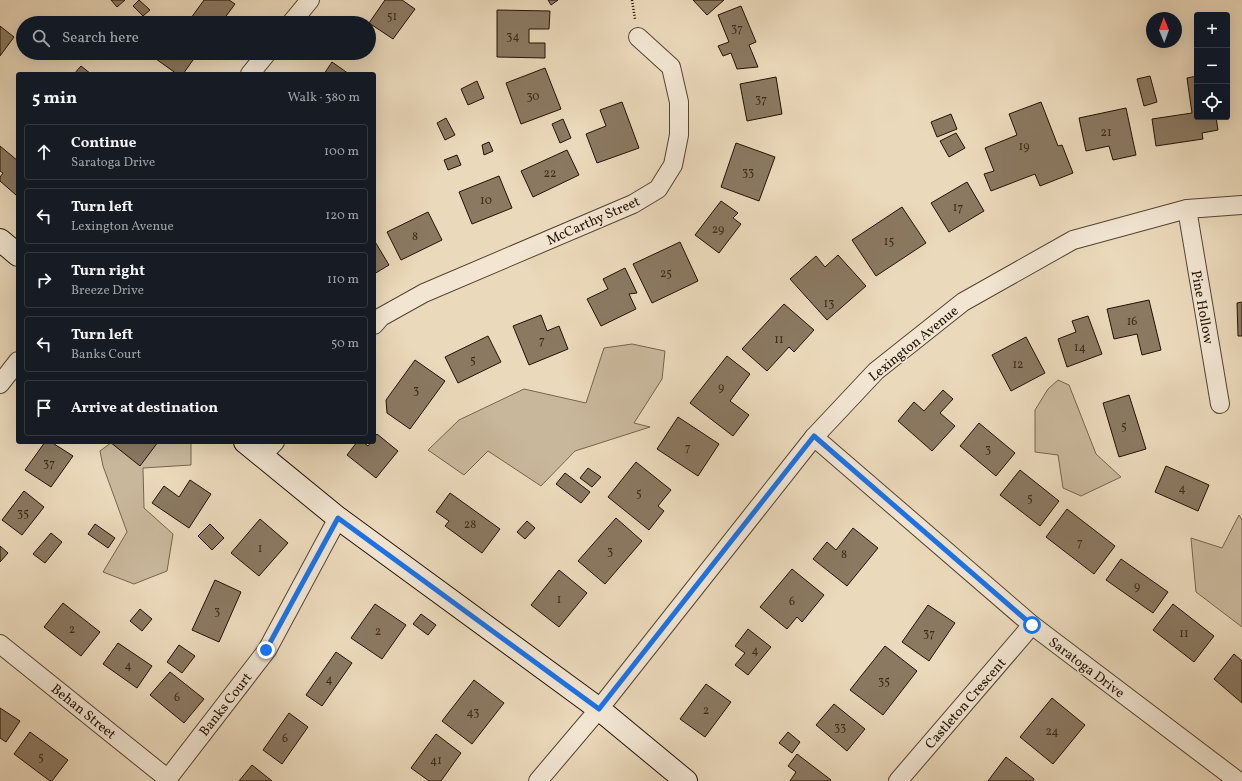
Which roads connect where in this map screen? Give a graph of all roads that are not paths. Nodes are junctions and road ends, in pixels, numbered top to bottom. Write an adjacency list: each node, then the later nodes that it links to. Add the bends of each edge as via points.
1 (310, 0): 2 (street)
2 (297, 16)
3 (638, 37): 10 (street, McCarthy Street, via 671,67 679,102 680,135 673,165 658,189 633,204 424,293 381,317)
4 (261, 60): 5 (street)
5 (252, 72)
6 (1242, 205): 7 (street, Lexington Avenue)
7 (1187, 209): 13 (street, Pine Hollow); 14 (street, Lexington Avenue, via 1073,240 963,302 876,371)
8 (0, 240): 9 (street)
9 (16, 253)
10 (376, 323)
11 (16, 364): 12 (street)
12 (0, 384)
13 (1220, 404)
14 (814, 436): 18 (street, Saratoga Drive); 20 (street, Lexington Avenue)
15 (252, 444): 16 (street)
16 (269, 449): 17 (street)
17 (338, 518): 20 (street); 21 (street, Banks Court, via 266,650)
18 (1032, 625): 24 (street, Castleton Crescent); 25 (street, Saratoga Drive)
19 (0, 644): 21 (street, Behan Street)
20 (599, 709): 22 (street, Lexington Avenue); 23 (street)
21 (167, 780)
22 (538, 781)
23 (686, 781)
24 (898, 781)
25 (1238, 781)

